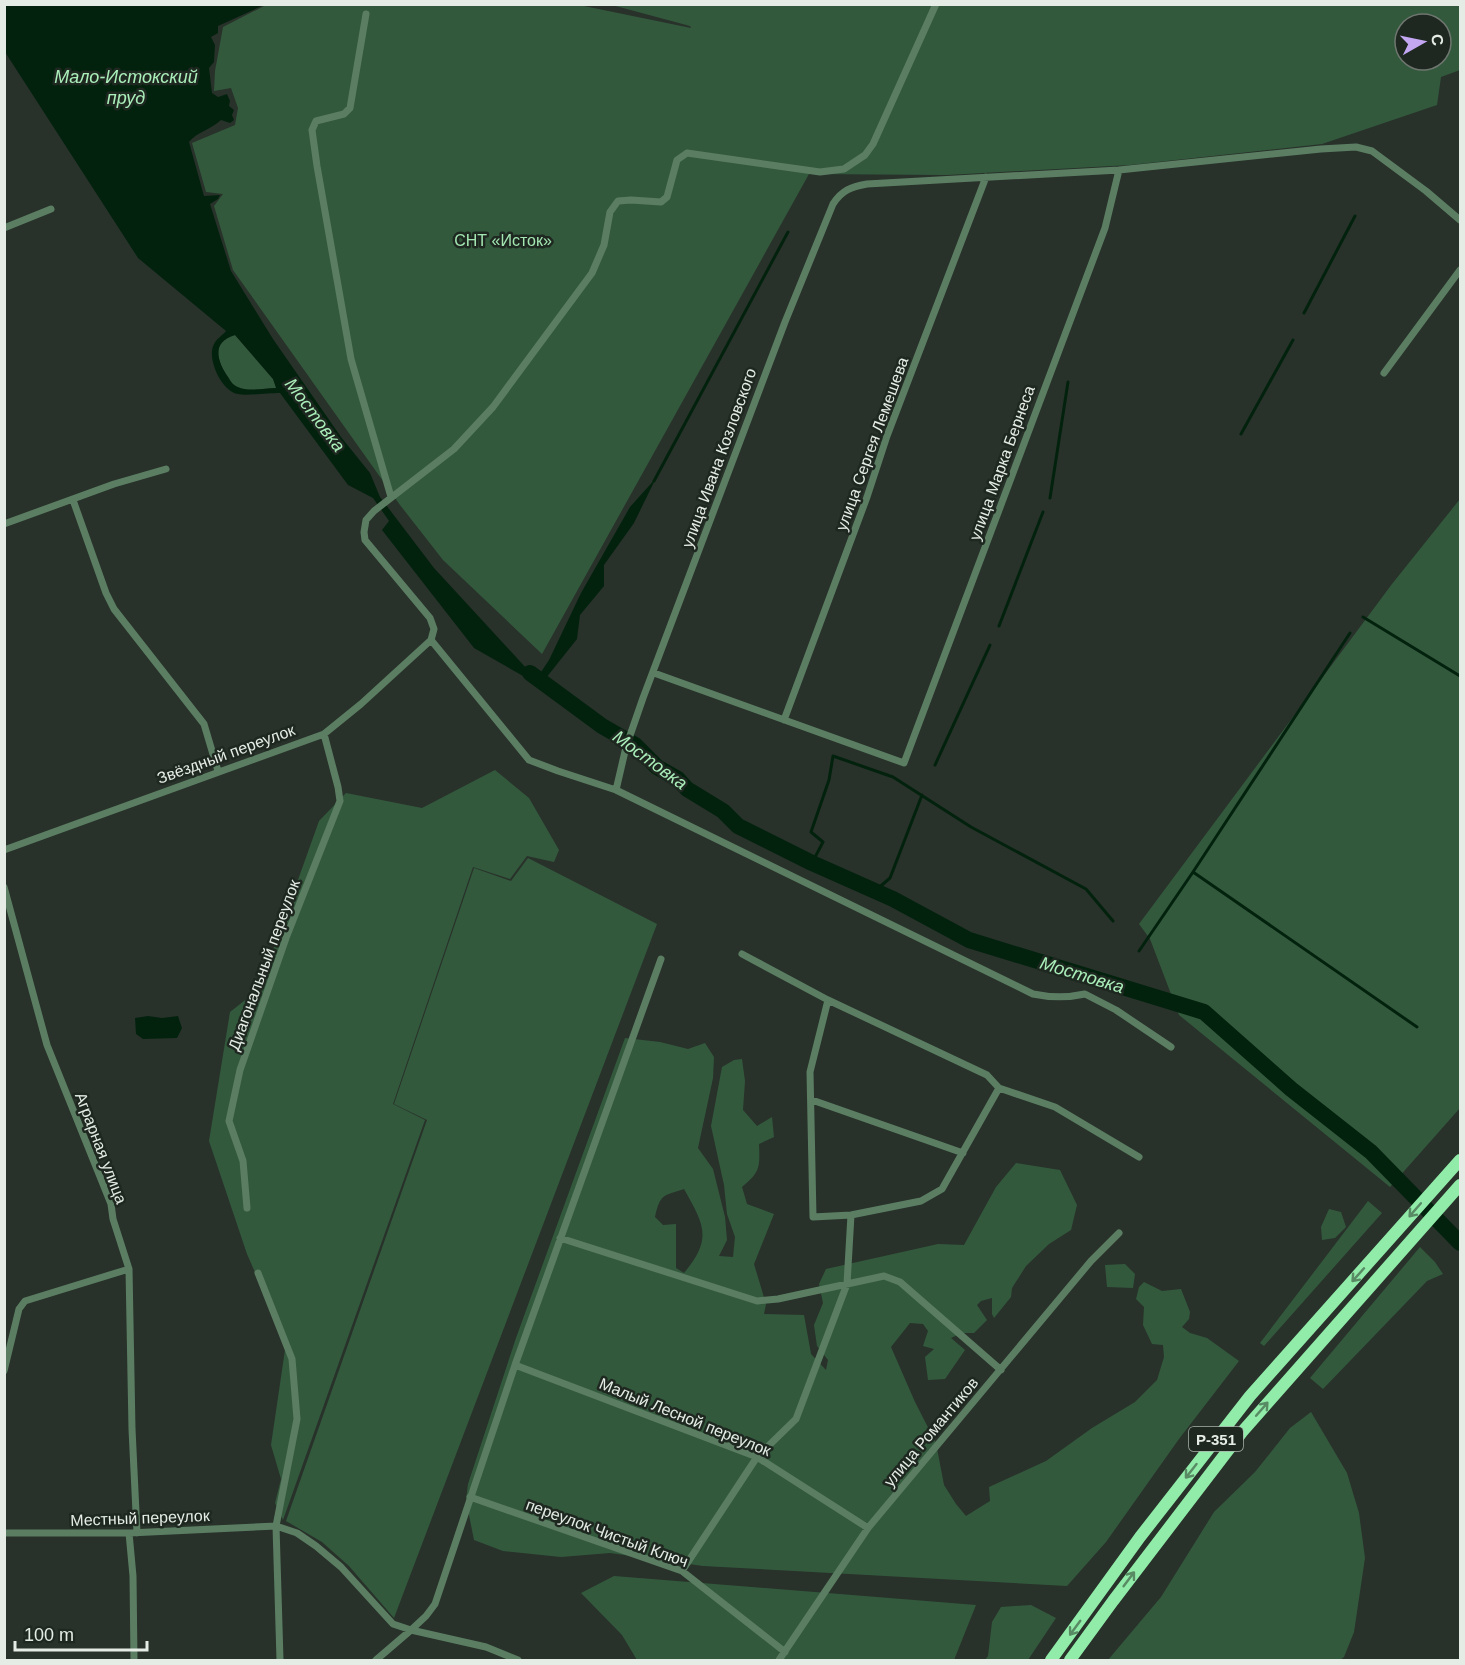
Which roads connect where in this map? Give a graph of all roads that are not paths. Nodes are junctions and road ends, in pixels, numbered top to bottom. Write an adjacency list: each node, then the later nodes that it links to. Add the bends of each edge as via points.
1 (936, 4): 11 (street, via 873,144 844,170 820,172 687,153 677,160 668,196 661,202 618,201 610,212 604,245 592,273 493,407 454,449)
2 (366, 14): 11 (street, via 350,108 344,114 316,121 312,130 351,359)
3 (1119, 170): 4 (street); 6 (street, via 1356,147 1378,155); 16 (street, улица Марка Бернеса, via 1105,228 904,763)
4 (986, 177): 15 (street, улица Ивана Козловского, via 867,184 840,192 785,322); 16 (street, улица Сергея Лемешева)
5 (51, 209): 7 (street)
6 (1461, 220)
7 (4, 228)
8 (1461, 270): 9 (street)
9 (1384, 373)
10 (166, 469): 12 (street)
11 (388, 499): 14 (street, via 366,520 366,540 430,618 434,629)
12 (73, 500): 13 (street); 18 (street, via 114,609 204,724)
13 (4, 524)
14 (431, 640): 17 (street, Звёздный переулок); 19 (street, via 529,759)
15 (654, 673): 16 (street); 19 (street, улица Ивана Козловского, via 626,747)
16 (784, 720)
17 (324, 734): 18 (street, Звёздный переулок); 32 (street, Диагональный переулок, via 340,801 267,991 240,1070 229,1121 243,1161)
18 (218, 771): 20 (street, Звёздный переулок)
19 (616, 790): 25 (street, via 1034,994 1052,998 1085,994)
20 (4, 850)
21 (4, 887): 36 (street, Аграрная улица, via 47,1045 111,1204)
22 (742, 954): 24 (street)
23 (661, 959): 35 (street)
24 (828, 1000): 26 (street, via 987,1075); 27 (street, via 810,1072)
25 (1171, 1047)
26 (999, 1088): 28 (street); 29 (street, via 1055,1107)
27 (812, 1100): 28 (street); 33 (street, via 813,1217)
28 (963, 1153): 33 (street, via 942,1189 921,1201)
29 (1139, 1157)
30 (1461, 1160): 56 (highway, Р-351, one-way to 56, via 1250,1396)
31 (1461, 1185): 57 (highway, Р-351, one-way to 31, via 1242,1432)
32 (247, 1208)
33 (851, 1215): 38 (street)
34 (1119, 1233): 40 (street, улица Романтиков, via 1090,1261)
35 (560, 1238): 38 (street, via 757,1301); 39 (street)
36 (129, 1269): 41 (street, via 26,1301 19,1309); 47 (street, Аграрная улица)
37 (258, 1273): 44 (street, via 292,1359 297,1419)
38 (847, 1284): 40 (street, via 884,1276 900,1282); 42 (street, via 796,1419)
39 (515, 1365): 42 (street, Малый Лесной переулок); 43 (street)
40 (1001, 1370): 45 (street, улица Романтиков)
41 (4, 1371)
42 (757, 1457): 45 (street, Малый Лесной переулок); 48 (street)
43 (470, 1497): 48 (street, переулок Чистый Ключ); 49 (street, via 435,1604)
44 (276, 1526): 47 (street, Местный переулок); 49 (street, via 297,1533 316,1546 347,1573 393,1624); 52 (street)
45 (868, 1527): 50 (street, улица Романтиков)
46 (4, 1533): 47 (street, Местный переулок)
47 (133, 1533): 51 (street, Аграрная улица)
48 (682, 1571): 50 (street, переулок Чистый Ключ)
49 (411, 1630): 53 (street); 54 (street, via 486,1647)
50 (785, 1652): 55 (street, улица Романтиков)
51 (134, 1660)
52 (280, 1660)
53 (376, 1660)
54 (518, 1660)
55 (779, 1660)
56 (1051, 1660)
57 (1070, 1660)

